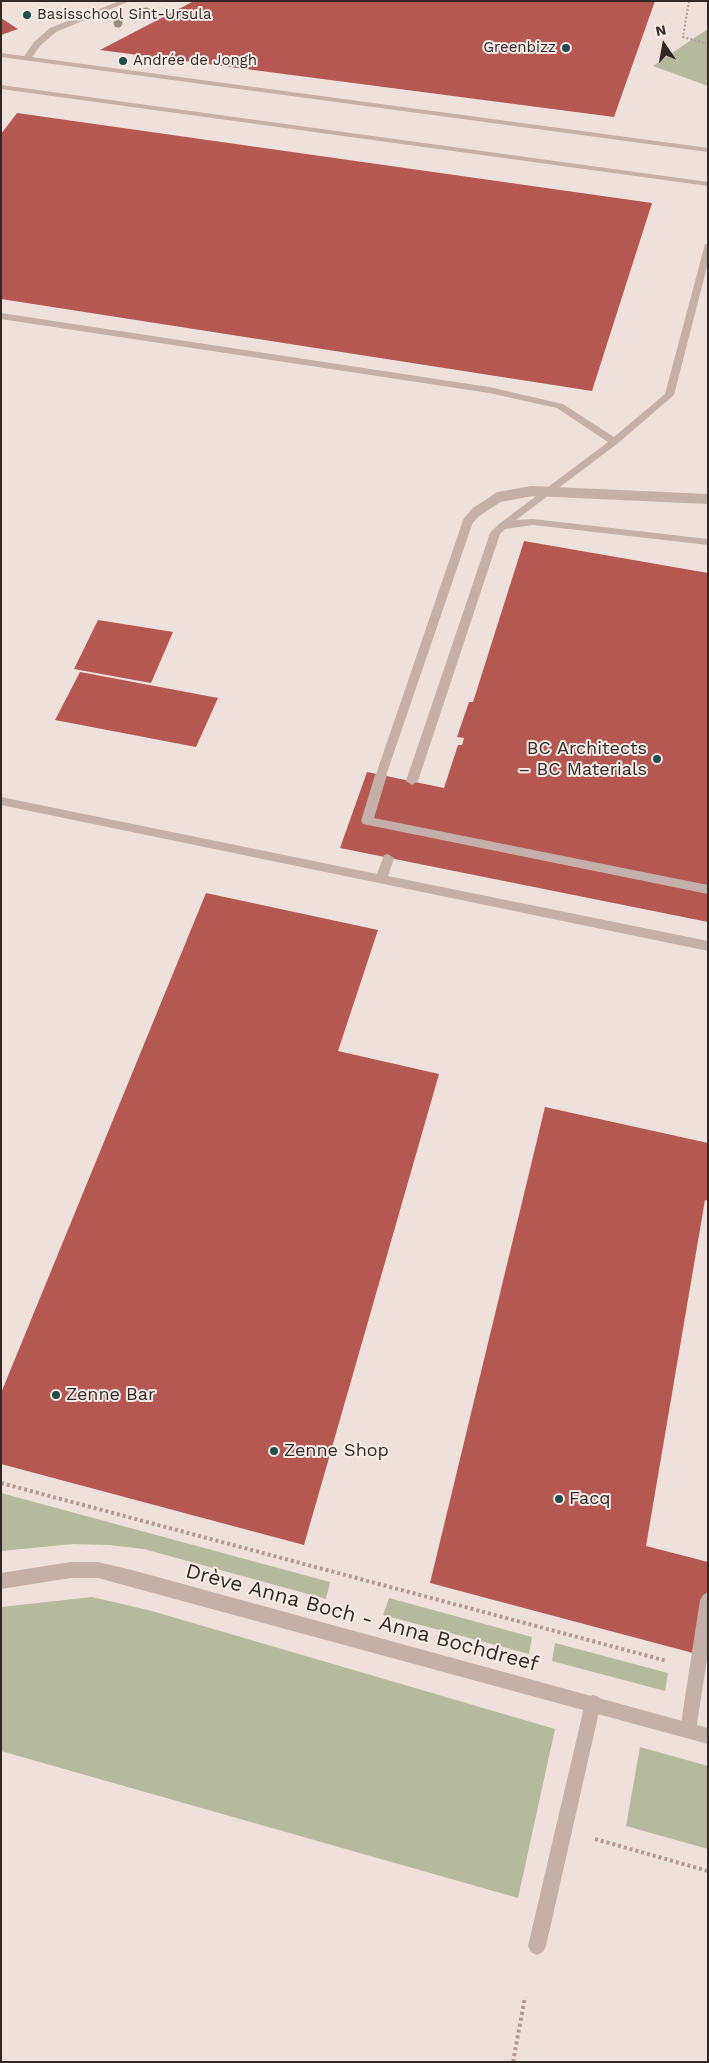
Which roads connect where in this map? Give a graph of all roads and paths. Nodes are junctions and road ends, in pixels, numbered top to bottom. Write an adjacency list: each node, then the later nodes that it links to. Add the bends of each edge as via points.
1 (126, 1): 5 (street, via 53,30)
2 (689, 1): 3 (path, via 683,37)
3 (708, 44)
4 (1, 55): 5 (street)
5 (27, 58): 7 (street)
6 (1, 87): 8 (street)
7 (708, 150)
8 (708, 184)
9 (708, 246): 11 (street, via 669,395)
10 (1, 316): 11 (street, via 489,390 560,406)
11 (614, 442): 13 (street)
12 (708, 498): 19 (street, bridge, via 532,491 499,497 476,512 468,521 367,821)
13 (502, 526): 14 (street, via 533,522); 15 (street, via 495,533)
14 (708, 542)
15 (412, 781)
16 (1, 800): 18 (street)
17 (388, 858): 18 (street)
18 (381, 879): 20 (street)
19 (708, 890)
20 (708, 946)
21 (1, 1483): 24 (path)
22 (1, 1581): 25 (street, Drève Anna Boch - Anna Bochdreef, via 71,1570 98,1570)
23 (708, 1600): 24 (street)
24 (697, 1669): 26 (street)
25 (593, 1703): 26 (street, Drève Anna Boch - Anna Bochdreef); 28 (street)
26 (688, 1730): 27 (street, Drève Anna Boch - Anna Bochdreef)
27 (708, 1736)
28 (564, 1830): 29 (path); 30 (street)
29 (708, 1871)
30 (537, 1946)
31 (525, 1997): 32 (path)
32 (513, 2062)

